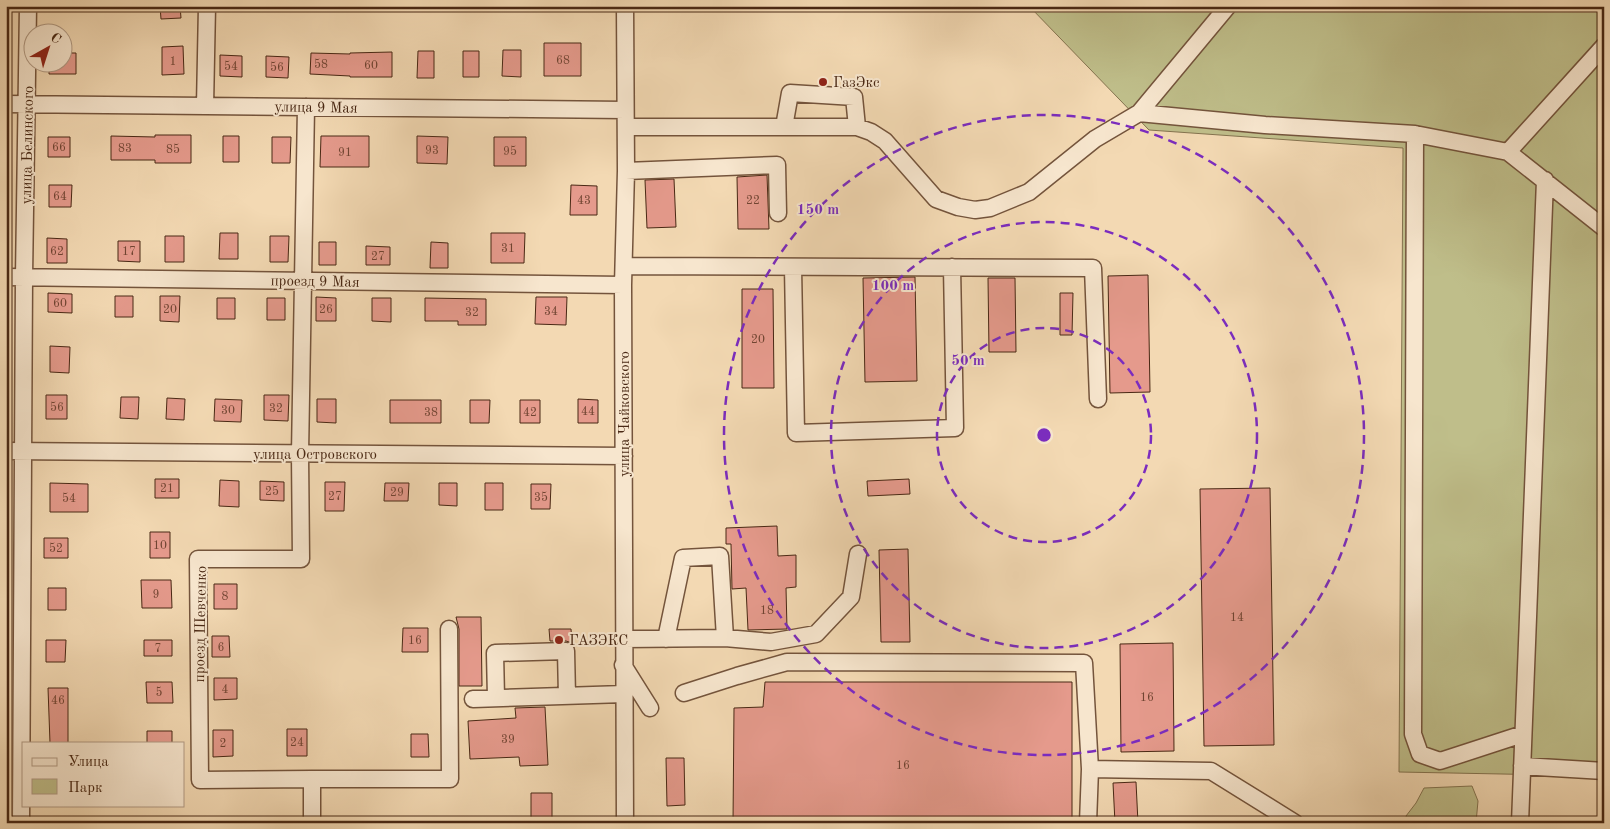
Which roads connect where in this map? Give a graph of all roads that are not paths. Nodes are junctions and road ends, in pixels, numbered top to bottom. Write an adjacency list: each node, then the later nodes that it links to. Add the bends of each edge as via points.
1 (28, 6): 7 (street, улица Белинского)
2 (207, 6): 8 (street)
3 (625, 6): 10 (street, улица Чайковского)
4 (1228, 6): 11 (street)
5 (1604, 46): 16 (street)
6 (6, 104): 7 (street, улица 9 Мая)
7 (28, 104): 8 (street, улица 9 Мая); 25 (street, улица Белинского)
8 (205, 106): 9 (street, улица 9 Мая)
9 (306, 107): 10 (street, улица 9 Мая); 26 (street)
10 (625, 110): 12 (street, улица Чайковского)
11 (1139, 113): 14 (street, via 1095,139 1029,192 990,208 975,210 936,199 885,141); 15 (street)
12 (626, 127): 13 (street); 17 (street, улица Чайковского)
13 (784, 127): 14 (street); 14 (street, via 790,93 854,97)
14 (857, 127)
15 (1415, 134): 16 (street); 44 (street, via 1413,734 1420,754 1440,761)
16 (1508, 152): 18 (street)
17 (626, 171): 19 (street, via 777,165); 21 (street, улица Чайковского)
18 (1545, 180): 20 (street); 44 (street)
19 (778, 213)
20 (1604, 228)
21 (624, 266): 22 (street); 27 (street, улица Чайковского)
22 (793, 267): 23 (street); 23 (street, via 796,433 955,428)
23 (952, 267): 28 (street, via 1093,268)
24 (6, 277): 25 (street, проезд 9 Мая)
25 (24, 277): 26 (street, проезд 9 Мая); 29 (street, улица Белинского)
26 (304, 281): 27 (street, проезд 9 Мая); 30 (street)
27 (623, 285): 31 (street, улица Чайковского)
28 (1098, 399)
29 (14, 451): 30 (street, улица Островского); 49 (street, улица Белинского)
30 (300, 454): 31 (street, улица Островского); 48 (street, проезд Шевченко, via 301,559 198,559 200,780)
31 (624, 456): 35 (street, улица Чайковского)
32 (858, 554): 34 (street, via 851,598 816,634 771,642)
33 (449, 629): 48 (street, проезд Шевченко, via 450,779)
34 (724, 638): 36 (street); 36 (street, via 720,556 683,558)
35 (624, 639): 36 (street); 37 (street, улица Чайковского)
36 (666, 639)
37 (623, 665): 39 (street, улица Чайковского); 43 (street)
38 (684, 693): 46 (street, via 787,662 1084,663)
39 (624, 694): 40 (street); 51 (street, улица Чайковского)
40 (567, 696): 41 (street); 41 (street, via 566,651 557,651 495,653)
41 (496, 698): 42 (street)
42 (473, 699)
43 (650, 708)
44 (1523, 734): 45 (street)
45 (1522, 766): 47 (street); 54 (street)
46 (1090, 769): 52 (street); 53 (street, via 1211,771)
47 (1604, 771)
48 (312, 779): 50 (street)
49 (21, 823)
50 (312, 823)
51 (625, 823)
52 (1088, 823)
53 (1295, 823)
54 (1520, 823)

